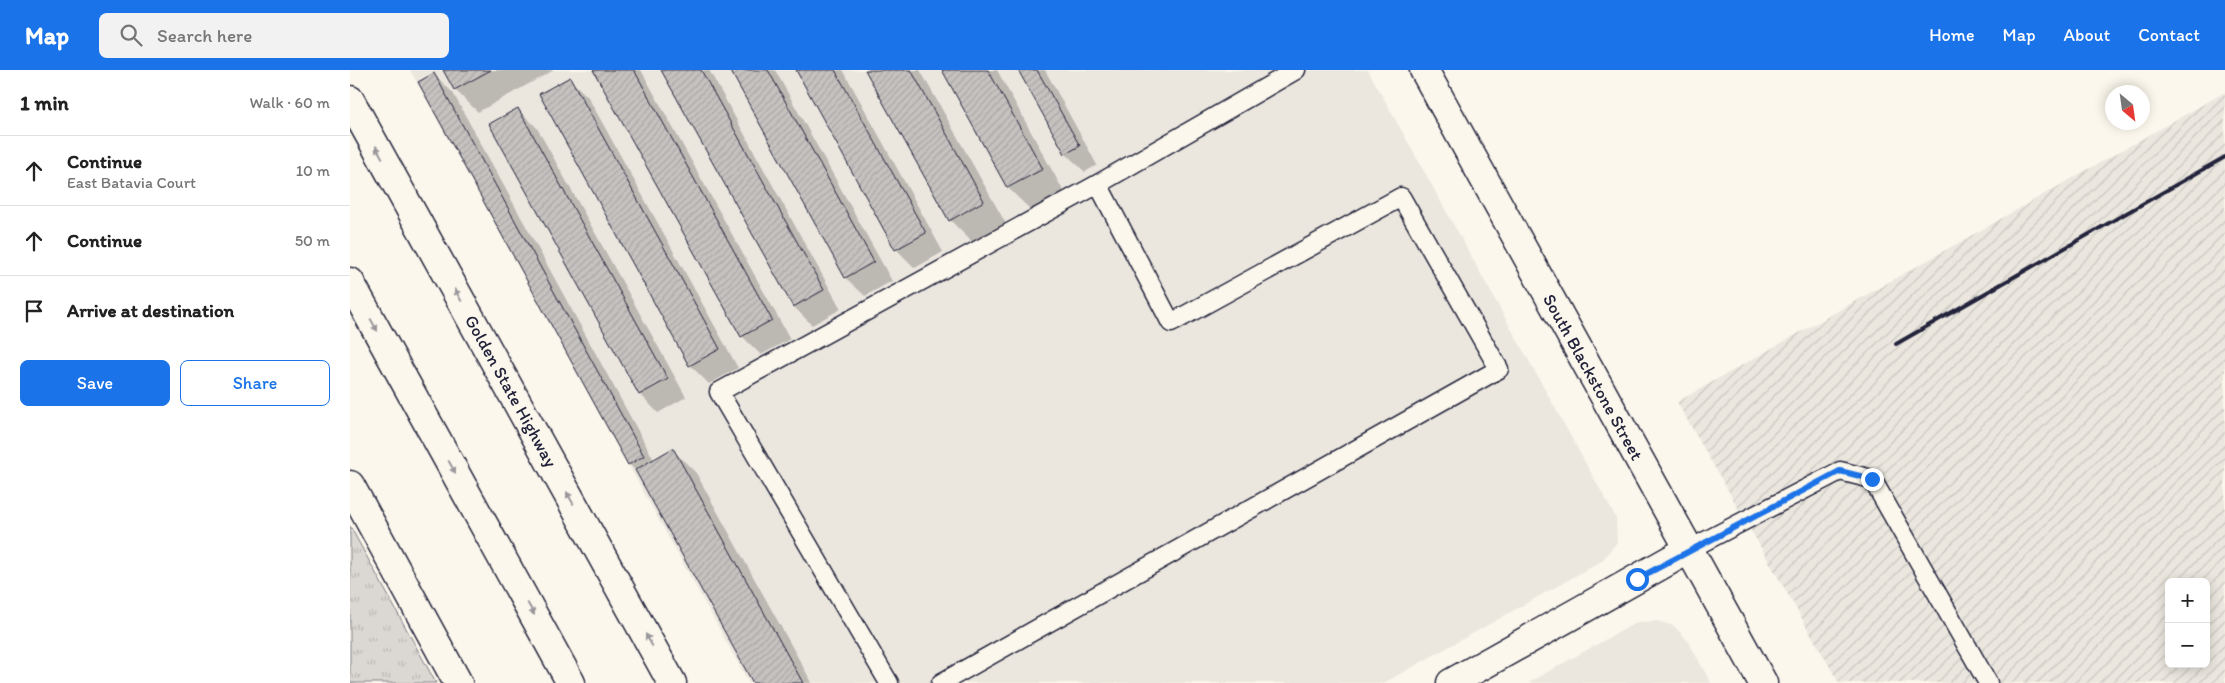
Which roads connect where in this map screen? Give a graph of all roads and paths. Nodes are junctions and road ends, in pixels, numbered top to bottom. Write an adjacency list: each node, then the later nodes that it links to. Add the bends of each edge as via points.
1 (1296, 70): 4 (lane)
2 (1424, 70): 7 (main road, South Blackstone Street)
3 (350, 100): 10 (main road, Golden State Highway, one-way to 3)
4 (1098, 184): 11 (lane, via 719,392); 12 (lane, via 1171,323 1401,197 1499,369)
5 (350, 282): 9 (main road, one-way to 9)
6 (350, 485): 8 (main road)
7 (1688, 550): 13 (main road); 14 (main road, South Blackstone Street); 15 (lane, via 1840,471 1872,479)
8 (458, 683)
9 (571, 683)
10 (672, 683)
11 (889, 683)
12 (940, 683)
13 (1451, 683)
14 (1763, 683)
15 (1988, 683)

